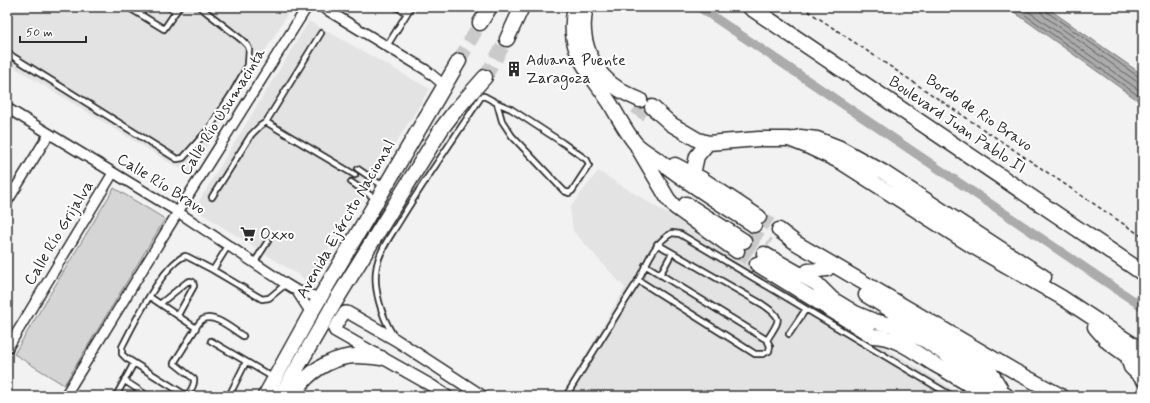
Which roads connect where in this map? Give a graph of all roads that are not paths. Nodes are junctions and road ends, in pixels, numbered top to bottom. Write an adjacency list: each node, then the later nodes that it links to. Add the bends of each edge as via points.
1 (128, 7): 14 (lane, via 164,29)
2 (169, 7): 14 (lane)
3 (179, 7): 14 (lane)
4 (200, 7): 20 (lane, via 242,40 250,54 248,65 208,130 181,159 177,159)
5 (307, 7): 42 (street, Calle Río Usumacinta)
6 (322, 7): 19 (street)
7 (396, 7): 15 (lane)
8 (411, 7): 15 (lane)
9 (490, 7): 16 (main road)
10 (522, 7): 18 (main road)
11 (575, 7): 32 (main road, via 573,36 579,58)
12 (586, 7): 25 (main road, via 583,23 589,54 600,72)
13 (750, 7): 54 (highway, Boulevard Juan Pablo II)
14 (176, 12)
15 (407, 13): 19 (lane)
16 (480, 23)
17 (321, 33): 28 (lane)
18 (508, 39)
19 (387, 46): 23 (street, via 426,70)
20 (7, 53)
21 (458, 61): 23 (main road, Avenida Ejército Nacional)
22 (485, 77): 96 (main road, Avenida Ejército Nacional, via 442,128)
23 (444, 85): 38 (main road, Avenida Ejército Nacional)
24 (497, 103): 24 (lane, via 511,109 588,161 589,165 571,192 564,191 512,136 502,121); 71 (lane, via 481,97 382,251 376,266 378,295 386,324)
25 (637, 103)
26 (7, 108): 29 (street, Calle Río Bravo)
27 (650, 111): 31 (main road, via 698,140)
28 (266, 122): 36 (lane); 39 (lane, via 251,135)
29 (49, 134): 34 (street, Calle Río Bravo); 41 (street)
30 (789, 139): 31 (main road); 64 (main road, via 841,162); 74 (main road, via 817,139 840,148 883,172)
31 (708, 143): 35 (main road, via 697,156)
32 (636, 144): 35 (main road); 43 (main road, via 696,189); 43 (main road, via 675,207)
33 (358, 169): 38 (lane)
34 (113, 173): 42 (street, Calle Río Bravo); 75 (street, Calle Río Grijalva)
35 (692, 174): 43 (main road)
36 (354, 175)
37 (351, 182): 40 (lane)
38 (385, 187): 40 (main road, Avenida Ejército Nacional)
39 (212, 197)
40 (377, 200): 61 (main road, Avenida Ejército Nacional)
41 (7, 202)
42 (178, 212): 46 (street, Calle Río Bravo); 90 (street, Calle Río Usumacinta)
43 (748, 233)
44 (268, 241): 49 (lane)
45 (657, 244): 48 (lane); 50 (lane); 63 (lane, via 672,232 680,234)
46 (228, 246): 49 (street, Calle Río Bravo); 52 (lane)
47 (769, 246): 51 (main road); 53 (main road); 58 (main road, via 802,277); 84 (main road, via 796,243); 101 (main road, via 873,336 890,338)
48 (672, 253): 55 (lane); 72 (lane, via 775,313 777,323)
49 (254, 263): 57 (street, Calle Río Bravo)
50 (645, 265): 55 (lane); 56 (lane)
51 (827, 269): 53 (main road); 83 (main road)
52 (213, 270): 57 (lane, via 262,299 269,298); 60 (lane, via 188,256 182,257 171,267)
53 (808, 271): 58 (main road)
54 (1143, 273)
55 (660, 275): 72 (lane)
56 (638, 280): 72 (lane, via 755,354 763,354 768,350 770,346); 99 (lane)
57 (286, 284): 59 (street, Calle Río Bravo)
58 (817, 284): 89 (main road, via 832,299 855,313 892,325 926,341)
59 (296, 290): 61 (street, Calle Río Bravo); 65 (street, Calle Río Bravo)
60 (150, 297): 62 (lane); 81 (lane, via 122,346 122,354)
61 (320, 298): 65 (main road, Avenida Ejército Nacional); 96 (main road, via 322,306 290,365)
62 (161, 303): 66 (lane); 66 (lane, via 187,282 193,282 194,286)
63 (806, 309): 69 (lane); 100 (lane)
64 (1079, 310): 67 (main road); 76 (main road)
65 (311, 313): 85 (main road, Avenida Ejército Nacional)
66 (178, 315): 68 (lane)
67 (1095, 327): 77 (main road, via 1108,342); 79 (main road)
68 (196, 328): 70 (lane, via 202,320 210,317); 93 (lane, via 174,362 194,379 192,388)
69 (789, 334)
70 (243, 336)
71 (396, 340): 78 (street, via 345,312 335,331); 88 (street)
72 (767, 340)
73 (211, 342): 80 (lane)
74 (1143, 342)
75 (7, 349)
76 (1143, 351)
77 (1126, 355): 82 (main road); 86 (main road, via 1131,367)
78 (381, 358): 97 (main road, via 355,356 325,364 309,375); 98 (street)
79 (1143, 359)
80 (246, 362): 85 (lane); 94 (lane)
81 (134, 363): 87 (lane); 93 (lane)
82 (1143, 367)
83 (989, 370): 84 (main road); 89 (main road)
84 (1016, 372): 102 (main road)
85 (275, 379): 95 (main road, Avenida Ejército Nacional)
86 (1143, 379)
87 (125, 381): 91 (lane); 92 (lane)
88 (478, 395)
89 (1006, 395)
90 (65, 396)
91 (116, 396)
92 (148, 396)
93 (186, 396)
94 (231, 396)
95 (265, 396)
96 (280, 396)
97 (294, 396)
98 (447, 396)
99 (566, 396)
100 (952, 396)
101 (986, 396)
102 (1061, 396)

